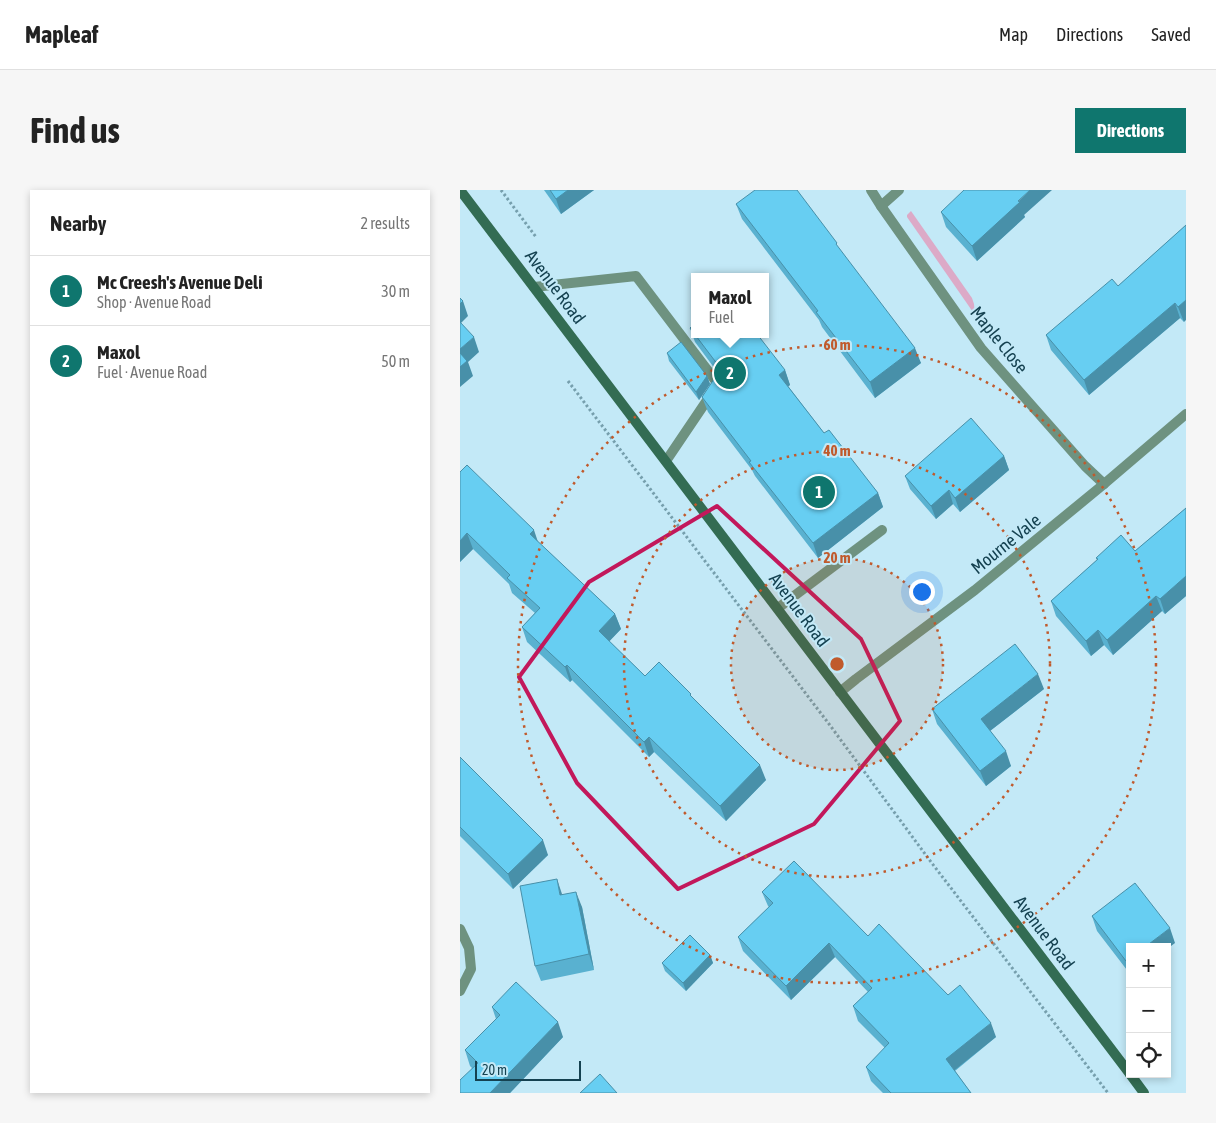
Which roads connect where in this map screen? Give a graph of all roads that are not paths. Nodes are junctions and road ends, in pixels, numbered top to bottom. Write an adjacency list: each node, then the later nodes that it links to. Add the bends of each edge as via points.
1 (460, 190): 5 (main road, Avenue Road)
2 (871, 190): 4 (street, Maple Close)
3 (899, 190): 4 (street)
4 (881, 206): 8 (street, Maple Close, via 981,348)
5 (534, 287): 7 (main road, Avenue Road); 7 (street, via 636,276 718,384)
6 (1186, 414): 8 (street, Mourne Vale)
7 (666, 461): 10 (main road, Avenue Road)
8 (1104, 484): 11 (street, Mourne Vale, via 975,590)
9 (882, 530): 10 (street)
10 (778, 608): 11 (main road, Avenue Road)
11 (840, 692): 14 (main road, Avenue Road)
12 (460, 929): 13 (street, via 470,948 471,968)
13 (460, 991)
14 (1126, 1069)
15 (1133, 1078): 16 (main road, Avenue Road)
16 (1144, 1093)

